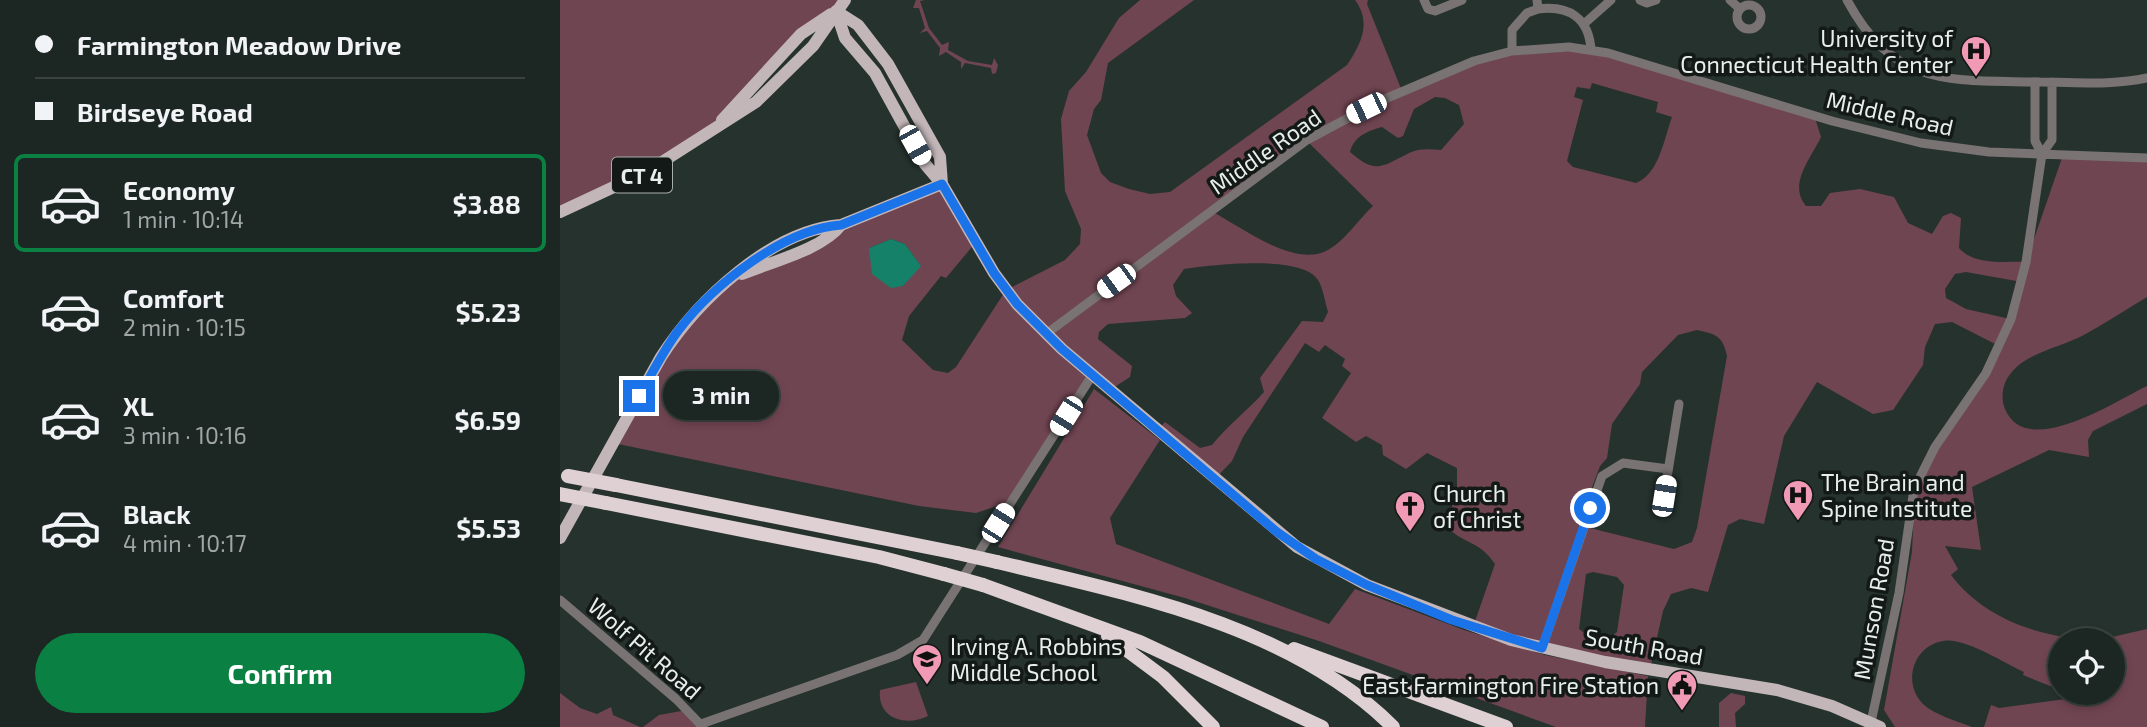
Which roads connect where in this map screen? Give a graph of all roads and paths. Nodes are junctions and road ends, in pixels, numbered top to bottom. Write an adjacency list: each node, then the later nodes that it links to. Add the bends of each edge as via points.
1 (845, 0): 11 (main road, CT 4)
2 (1424, 0): 3 (street, via 1434,11)
3 (1462, 0)
4 (1611, 0): 12 (street)
5 (1640, 0): 6 (street)
6 (1656, 0)
7 (1730, 0): 10 (street)
8 (1847, 0): 16 (street, via 1874,40 1914,69 1959,81)
9 (1537, 4): 12 (street, via 1573,13); 14 (street, via 1514,25)
10 (1740, 9)
11 (836, 11): 20 (main road, South Road, via 845,38 875,73 925,164); 21 (main road, CT 4, via 813,46 744,111 648,171)
12 (1585, 23): 13 (street)
13 (1591, 50): 14 (street, Middle Road, via 1548,47); 18 (street, Middle Road, via 1896,138)
14 (1512, 51): 22 (street, Middle Road, via 1474,61 1378,102 1307,140)
15 (2147, 78): 17 (street, via 2112,83)
16 (2035, 82): 17 (street); 18 (street, Munson Road, via 2035,142)
17 (2052, 82): 18 (street, Munson Road, via 2052,140)
18 (2042, 154): 19 (street, Middle Road); 35 (street, Munson Road, via 2026,262 2011,319 1986,373 1935,447 1914,489)
19 (2147, 158)
20 (942, 184): 22 (main road, South Road, via 1006,290); 29 (main road, via 764,253 690,317 668,345)
21 (560, 212)
22 (1046, 334): 23 (main road, South Road)
23 (1093, 374): 33 (main road, South Road, via 1257,516 1316,559 1423,609); 34 (street, via 923,639 897,655)
24 (1679, 404): 25 (street)
25 (1668, 470): 28 (street); 33 (street, via 1623,463 1602,476)
26 (564, 475): 32 (highway, bridge, via 997,562 1153,603)
27 (560, 494): 31 (highway, bridge, via 944,573)
28 (1664, 496)
29 (560, 538)
30 (560, 600): 34 (street, Wolf Pit Road)
31 (1070, 616): 36 (highway, via 1134,653); 37 (highway, via 1140,642)
32 (1269, 642): 38 (highway, via 1332,678); 39 (highway)
33 (1542, 648): 35 (main road, South Road, via 1777,690)
34 (702, 725)
35 (1875, 725)
36 (1213, 727)
37 (1322, 727)
38 (1392, 727)
39 (1506, 727)

